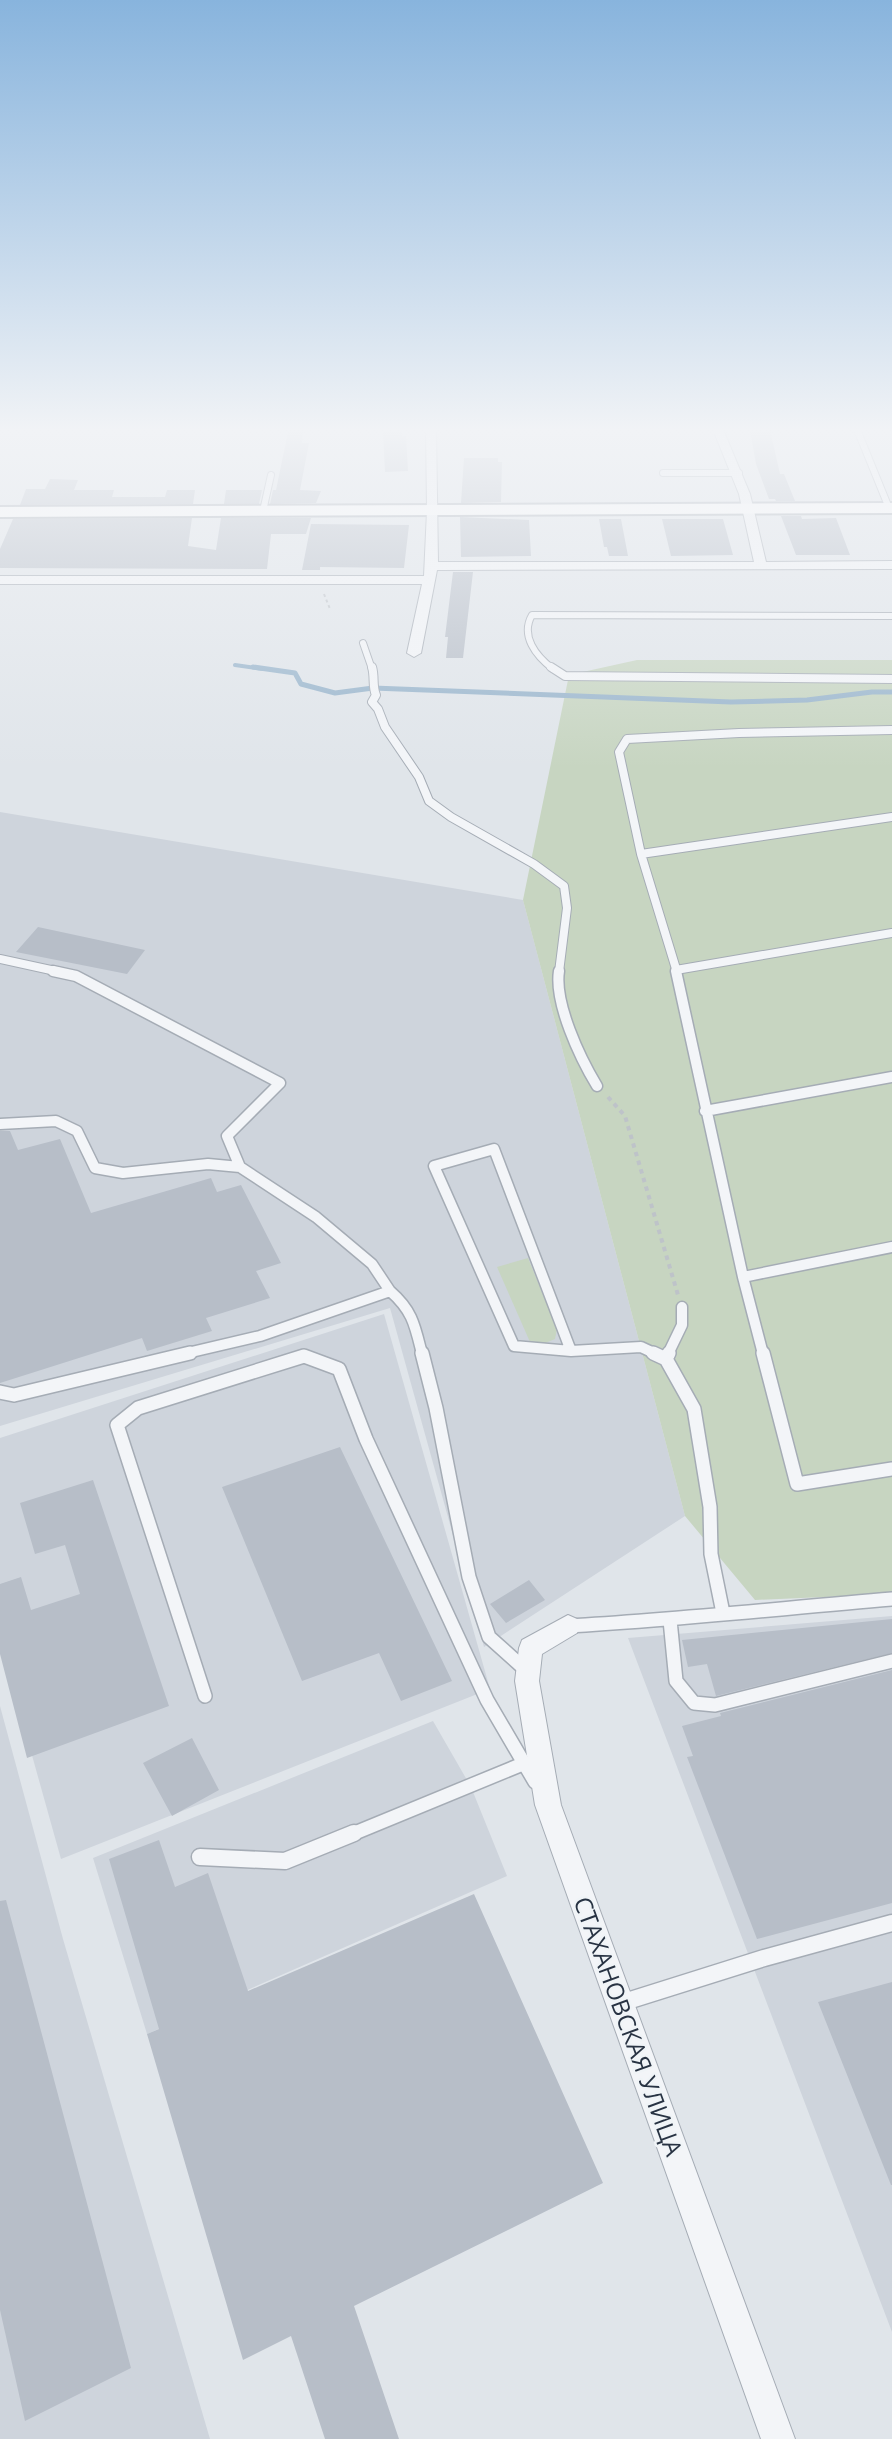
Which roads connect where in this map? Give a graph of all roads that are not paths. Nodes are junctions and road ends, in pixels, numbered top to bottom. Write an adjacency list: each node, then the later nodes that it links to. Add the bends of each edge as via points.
1 (433, 541): 5 (street)
2 (756, 541): 3 (street)
3 (761, 565): 4 (street); 5 (street)
4 (892, 565)
5 (432, 566): 7 (street)
6 (0, 580): 7 (street)
7 (429, 580): 10 (street)
8 (892, 616): 11 (lane, via 543,614 532,615 526,630 540,657 565,676)
9 (363, 643): 19 (lane, via 374,674 376,694 372,702 419,777 429,801 564,886 567,908 557,984 579,1056)
10 (414, 653)
11 (892, 679)
12 (892, 730): 14 (lane, via 627,739 619,752)
13 (892, 817): 14 (lane)
14 (641, 854): 17 (lane)
15 (892, 933): 17 (lane)
16 (0, 959): 22 (lane, via 76,976 280,1083 227,1136)
17 (676, 970): 20 (lane)
18 (892, 1077): 20 (lane)
19 (597, 1086)
20 (705, 1111): 24 (lane)
21 (0, 1124): 22 (lane, via 56,1121 77,1131 95,1168 104,1170 123,1173 208,1164)
22 (240, 1167): 25 (lane, via 316,1217 372,1264)
23 (892, 1247): 24 (lane)
24 (743, 1278): 30 (lane, via 797,1484)
25 (390, 1291): 29 (lane, via 260,1336 14,1395); 36 (lane, via 412,1315 436,1408 469,1577 489,1637)
26 (682, 1307): 28 (lane, via 682,1325)
27 (571, 1351): 27 (lane, via 494,1149 434,1166 514,1346); 28 (lane, via 641,1347)
28 (666, 1359): 32 (lane, via 694,1409 710,1507 711,1554)
29 (0, 1392)
30 (892, 1469)
31 (892, 1599): 32 (lane)
32 (723, 1613): 33 (lane)
33 (670, 1620): 34 (lane); 35 (lane, via 676,1681 694,1703 715,1705)
34 (568, 1626): 36 (street, СТАХАНОВСКАЯ УЛИЦА, via 531,1648)
35 (892, 1661)
36 (528, 1672): 39 (street, СТАХАНОВСКАЯ УЛИЦА)
37 (204, 1696): 38 (lane, via 117,1425 138,1408 304,1356 339,1369 366,1439 487,1700)
38 (525, 1763): 39 (lane); 40 (lane, via 285,1861)
39 (548, 1805): 42 (street, СТАХАНОВСКАЯ УЛИЦА)
40 (200, 1857)
41 (892, 1923): 42 (lane)
42 (621, 2002): 43 (street, СТАХАНОВСКАЯ УЛИЦА)
43 (778, 2439)

